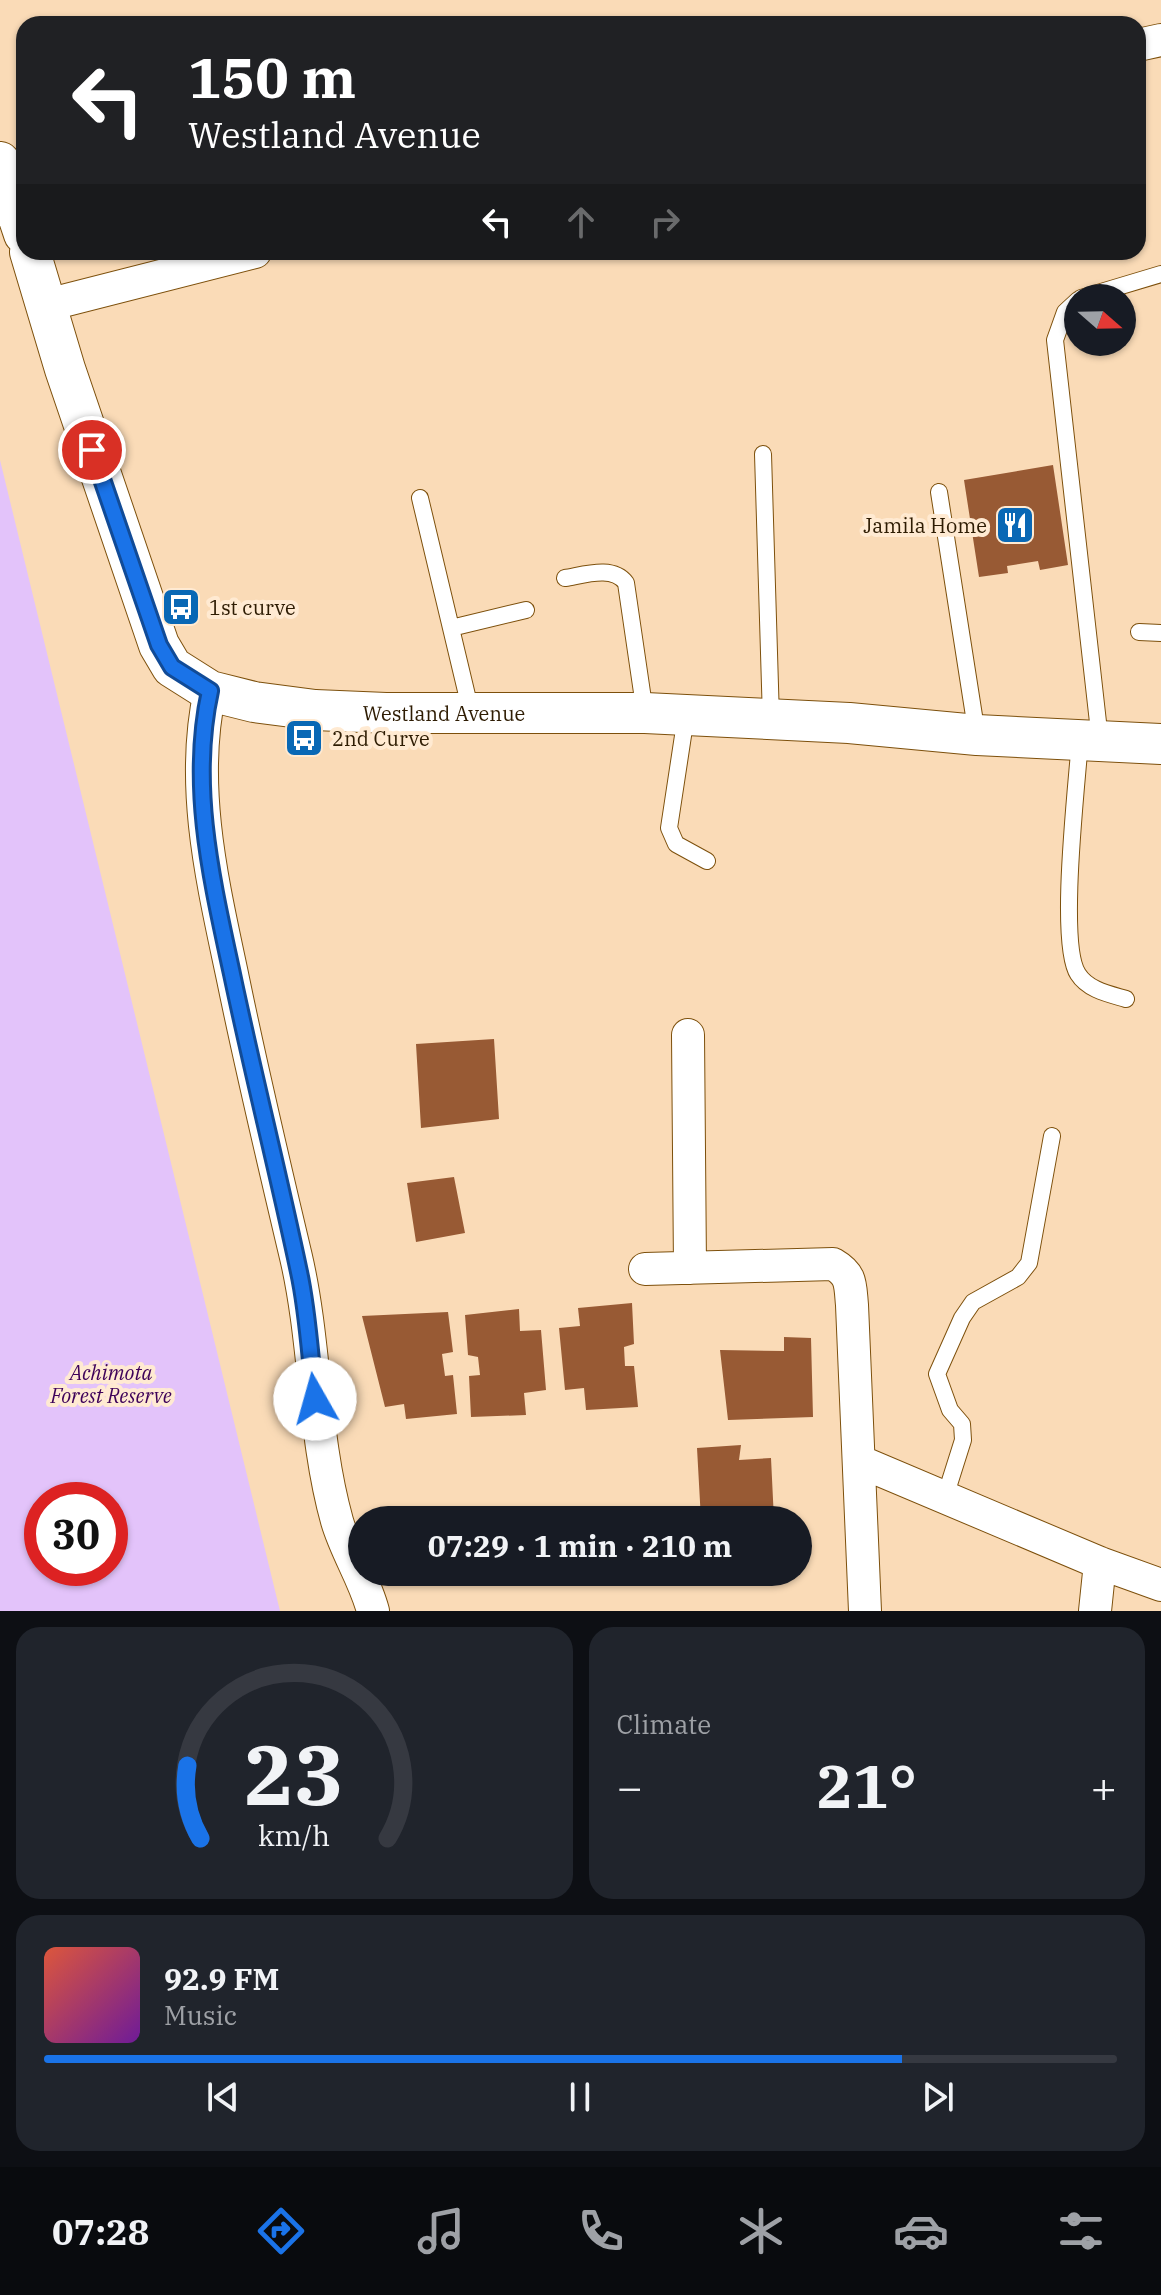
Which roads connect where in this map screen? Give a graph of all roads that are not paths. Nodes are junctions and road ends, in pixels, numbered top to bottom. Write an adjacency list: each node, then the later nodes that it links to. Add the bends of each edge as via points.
1 (0, 162): 2 (street)
2 (16, 210)
3 (33, 260): 7 (street, Westland Avenue)
4 (224, 260): 7 (street)
5 (1161, 274): 6 (lane)
6 (1128, 284)
7 (47, 305): 17 (street, Westland Avenue, via 159,645 172,667)
8 (1064, 315): 23 (lane, via 1055,340)
9 (763, 454): 21 (lane)
10 (939, 492): 22 (lane)
11 (420, 498): 14 (lane)
12 (565, 578): 19 (lane, via 610,572 626,583)
13 (526, 610): 14 (lane)
14 (451, 628): 18 (lane)
15 (1139, 632): 16 (lane)
16 (1161, 633)
17 (210, 691): 18 (street, Westland Avenue, via 315,710); 35 (street, via 204,718 202,814 218,910 300,1276 318,1423 337,1522)
18 (471, 712): 19 (street, Westland Avenue)
19 (645, 713): 20 (street, Westland Avenue)
20 (686, 716): 21 (street, Westland Avenue); 25 (lane, via 669,828 676,844)
21 (771, 719): 22 (street, Westland Avenue)
22 (977, 735): 23 (street, Westland Avenue)
23 (1090, 740): 24 (street, Westland Avenue); 26 (lane, via 1069,904 1072,956 1077,973 1090,987)
24 (1161, 744)
25 (707, 861)
26 (1126, 999)
27 (688, 1035): 29 (street)
28 (1052, 1136): 32 (lane, via 1029,1263 1018,1277 973,1302 937,1374 950,1410 962,1424 963,1440)
29 (690, 1268): 30 (street); 31 (street, via 833,1264 845,1271 852,1305)
30 (645, 1269)
31 (861, 1462): 32 (street); 36 (street)
32 (945, 1497): 33 (street)
33 (1100, 1563): 34 (street); 37 (street)
34 (1161, 1585)
35 (373, 1611)
36 (865, 1611)
37 (1095, 1611)

